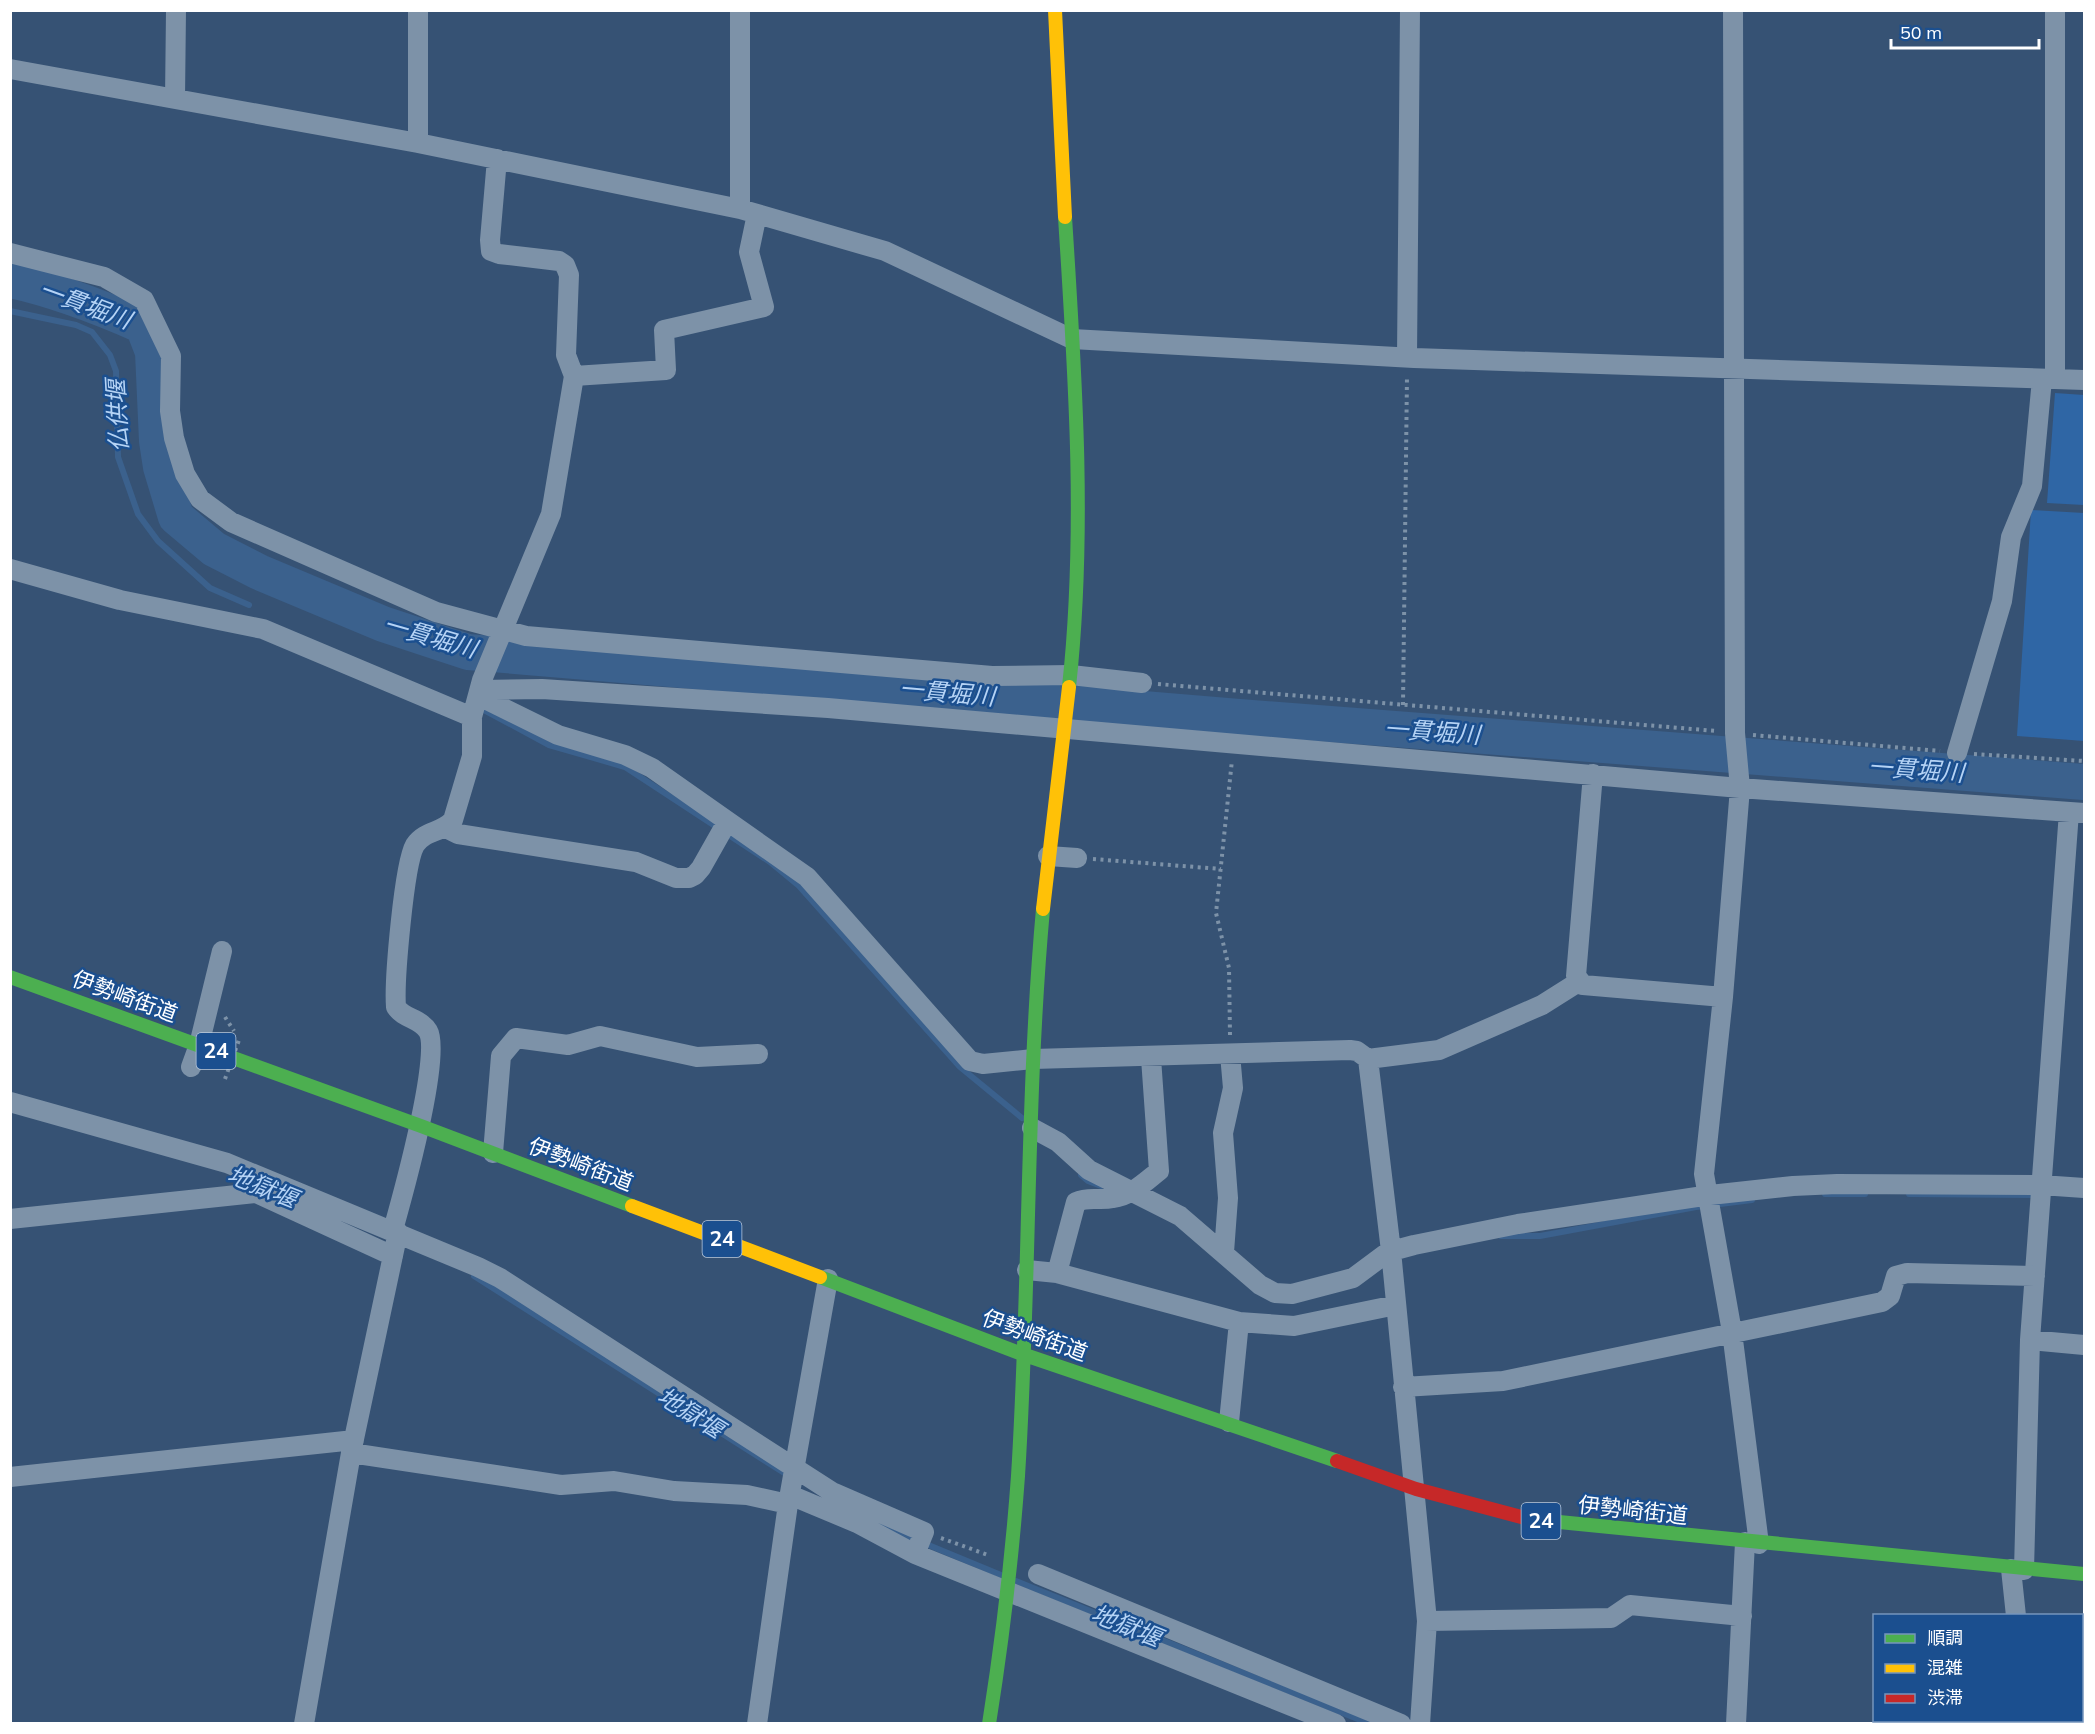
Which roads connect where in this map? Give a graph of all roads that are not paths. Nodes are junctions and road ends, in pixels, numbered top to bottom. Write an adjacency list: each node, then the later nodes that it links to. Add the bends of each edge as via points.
1 (176, 10): 9 (street)
2 (418, 10): 10 (street)
3 (740, 10): 12 (street)
4 (1055, 10): 14 (main road)
5 (1410, 10): 15 (street)
6 (1734, 10): 16 (street)
7 (2055, 10): 18 (street)
8 (10, 69): 9 (street)
9 (174, 99): 10 (street)
10 (418, 143): 11 (street)
11 (497, 159): 12 (street); 17 (street, via 491,251 565,265 569,275 566,355)
12 (748, 211): 14 (street, via 885,251); 17 (street, via 748,252 764,308 664,330 666,370)
13 (10, 253): 21 (street, via 104,277 144,300 171,356 170,411 174,438 185,474 200,499 231,522 425,607)
14 (1072, 339): 15 (street); 22 (main road, via 1079,546)
15 (1407, 358): 16 (street)
16 (1732, 369): 18 (street); 29 (street)
17 (574, 376): 21 (street, via 551,514)
18 (2049, 379): 19 (street); 27 (street, via 2032,486 2012,537 2002,601)
19 (2085, 380)
20 (10, 570): 25 (street, via 120,600 263,629)
21 (501, 635): 22 (street, via 992,676); 24 (street)
22 (1071, 678): 23 (street); 26 (main road)
23 (1142, 683)
24 (480, 689): 25 (street); 26 (street, via 566,690); 31 (street, via 558,735 625,755 652,768)
25 (472, 717): 32 (street, via 472,756 453,820)
26 (1066, 727): 28 (street); 33 (main road)
27 (1957, 753)
28 (1593, 774): 29 (street); 37 (street, via 1576,976)
29 (1739, 784): 30 (street); 38 (street)
30 (2077, 812): 50 (street)
31 (727, 822): 32 (street, via 701,868 688,878 676,878 636,862 458,834); 43 (street, via 807,877 970,1061 983,1064)
32 (446, 828): 47 (street, via 429,832 415,845 411,856 396,974 396,1007 430,1033)
33 (1048, 856): 34 (street); 43 (main road)
34 (1077, 858)
35 (222, 951): 39 (street)
36 (10, 977): 39 (main road, 伊勢崎街道 / 24)
37 (1580, 981): 38 (street, via 1583,985); 44 (street, via 1542,1005 1439,1050)
38 (1723, 997): 53 (street, via 1704,1174)
39 (199, 1046): 45 (street); 47 (main road, 伊勢崎街道 / 24)
40 (758, 1054): 49 (street, via 697,1057 600,1036 568,1044 516,1038 501,1056)
41 (1230, 1054): 42 (street); 44 (street, via 1350,1050); 57 (street, via 1233,1088 1223,1133 1228,1198)
42 (1151, 1058): 43 (street); 52 (street, via 1159,1171)
43 (1033, 1059): 48 (main road)
44 (1368, 1059): 56 (street)
45 (191, 1067)
46 (10, 1102): 55 (street, via 227,1163)
47 (421, 1126): 49 (main road, 伊勢崎街道 / 24); 55 (street)
48 (1032, 1128): 52 (street, via 1058,1142 1089,1170); 59 (main road)
49 (493, 1153): 62 (main road, 伊勢崎街道 / 24)
50 (2041, 1185): 51 (street); 53 (street, via 1826,1185); 61 (street)
51 (2085, 1188)
52 (1133, 1191): 57 (street, via 1180,1216); 60 (street, via 1113,1198 1087,1197 1076,1202)
53 (1710, 1195): 56 (street, via 1518,1224); 65 (street)
54 (10, 1219): 58 (street, via 256,1192)
55 (395, 1231): 58 (street); 72 (street, via 500,1278)
56 (1391, 1251): 57 (street, via 1353,1278 1292,1294 1275,1293 1260,1285); 63 (street)
57 (1224, 1252)
58 (393, 1256): 71 (street)
59 (1028, 1270): 60 (street); 68 (main road)
60 (1057, 1273): 64 (street)
61 (2035, 1276): 65 (street, via 1907,1273 1896,1276 1890,1296 1882,1302); 66 (street)
62 (828, 1279): 68 (main road, 伊勢崎街道 / 24); 72 (street)
63 (1396, 1305): 64 (street, via 1294,1326); 69 (street)
64 (1239, 1322): 70 (street)
65 (1732, 1332): 69 (street, via 1503,1381); 76 (street)
66 (2030, 1340): 67 (street); 78 (street)
67 (2085, 1345)
68 (1022, 1354): 70 (main road, 伊勢崎街道 / 24); 81 (main road)
69 (1403, 1387): 74 (street)
70 (1229, 1422): 74 (main road, 伊勢崎街道 / 24)
71 (353, 1446): 73 (street); 75 (street, via 561,1485 614,1480 674,1491); 85 (street)
72 (795, 1468): 75 (street); 77 (street, via 832,1492 924,1532)
73 (10, 1476)
74 (1416, 1489): 76 (main road, 伊勢崎街道 / 24, via 1528,1520); 84 (street)
75 (789, 1499): 77 (street, via 857,1523); 86 (street)
76 (1752, 1543): 78 (main road, 伊勢崎街道 / 24); 83 (street)
77 (915, 1554): 81 (street)
78 (2017, 1569): 80 (main road, 伊勢崎街道 / 24); 82 (street)
79 (1038, 1574): 89 (street)
80 (2085, 1574)
81 (1007, 1592): 87 (main road); 88 (street)
82 (2016, 1614)
83 (1742, 1616): 84 (street, via 1630,1605 1611,1618); 91 (street)
84 (1427, 1621): 90 (street)
85 (304, 1724)
86 (757, 1724)
87 (989, 1724)
88 (1336, 1724)
89 (1401, 1724)
90 (1420, 1724)
91 (1736, 1724)

